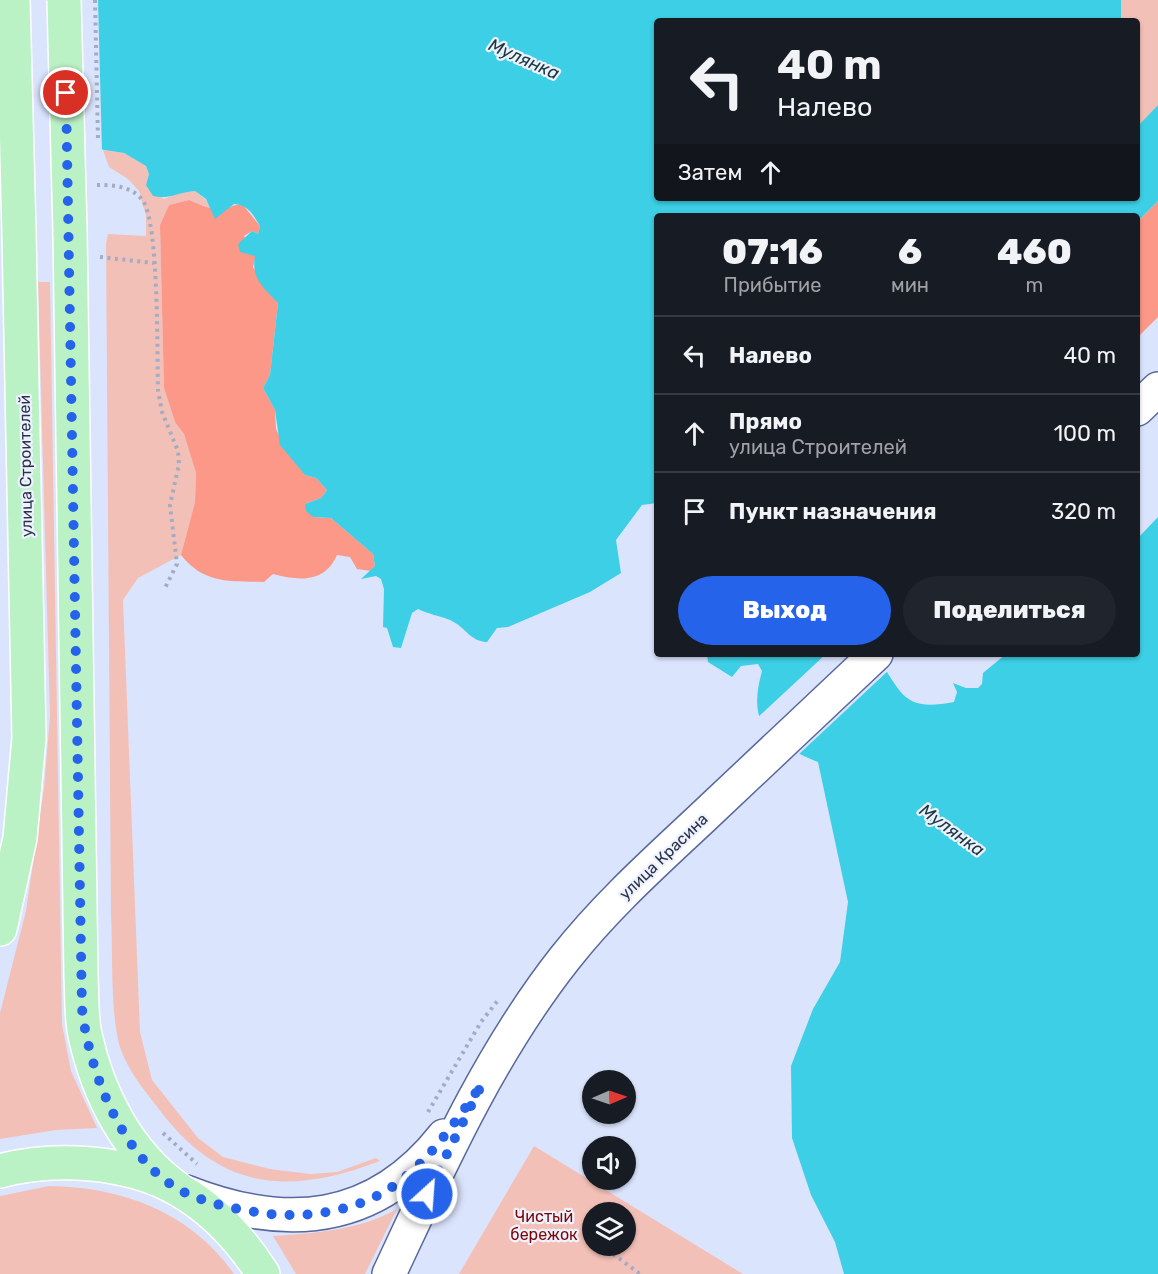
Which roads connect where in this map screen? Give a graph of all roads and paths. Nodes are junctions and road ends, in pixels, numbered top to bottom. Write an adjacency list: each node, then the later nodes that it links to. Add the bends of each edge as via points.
1 (13, 0): 16 (main road, улица Строителей, bridge, via 29,738 20,838)
2 (64, 0): 22 (main road, bridge, via 85,1035 100,1082 124,1132 158,1174)
3 (95, 0): 4 (path, bridge)
4 (98, 150)
5 (99, 173): 7 (path)
6 (91, 185): 10 (path, via 123,187 144,203 152,230)
7 (99, 196)
8 (100, 248): 9 (path)
9 (100, 257): 10 (path); 11 (path)
10 (154, 263): 14 (path, via 158,391 179,464 170,505 177,564)
11 (100, 268)
12 (1158, 389): 13 (street)
13 (1140, 406)
14 (165, 588)
15 (873, 657): 18 (street, улица Красина, via 593,924 539,993)
16 (0, 929)
17 (501, 996): 19 (path, via 481,1022)
18 (482, 1084): 22 (street, via 416,1168 387,1190 357,1205 283,1215 224,1206); 25 (street)
19 (427, 1114)
20 (159, 1129): 22 (path)
21 (0, 1172): 22 (main road, via 42,1163 92,1164 133,1173)
22 (189, 1178): 24 (main road)
23 (616, 1256): 26 (path)
24 (264, 1274)
25 (388, 1274)
26 (640, 1274)

